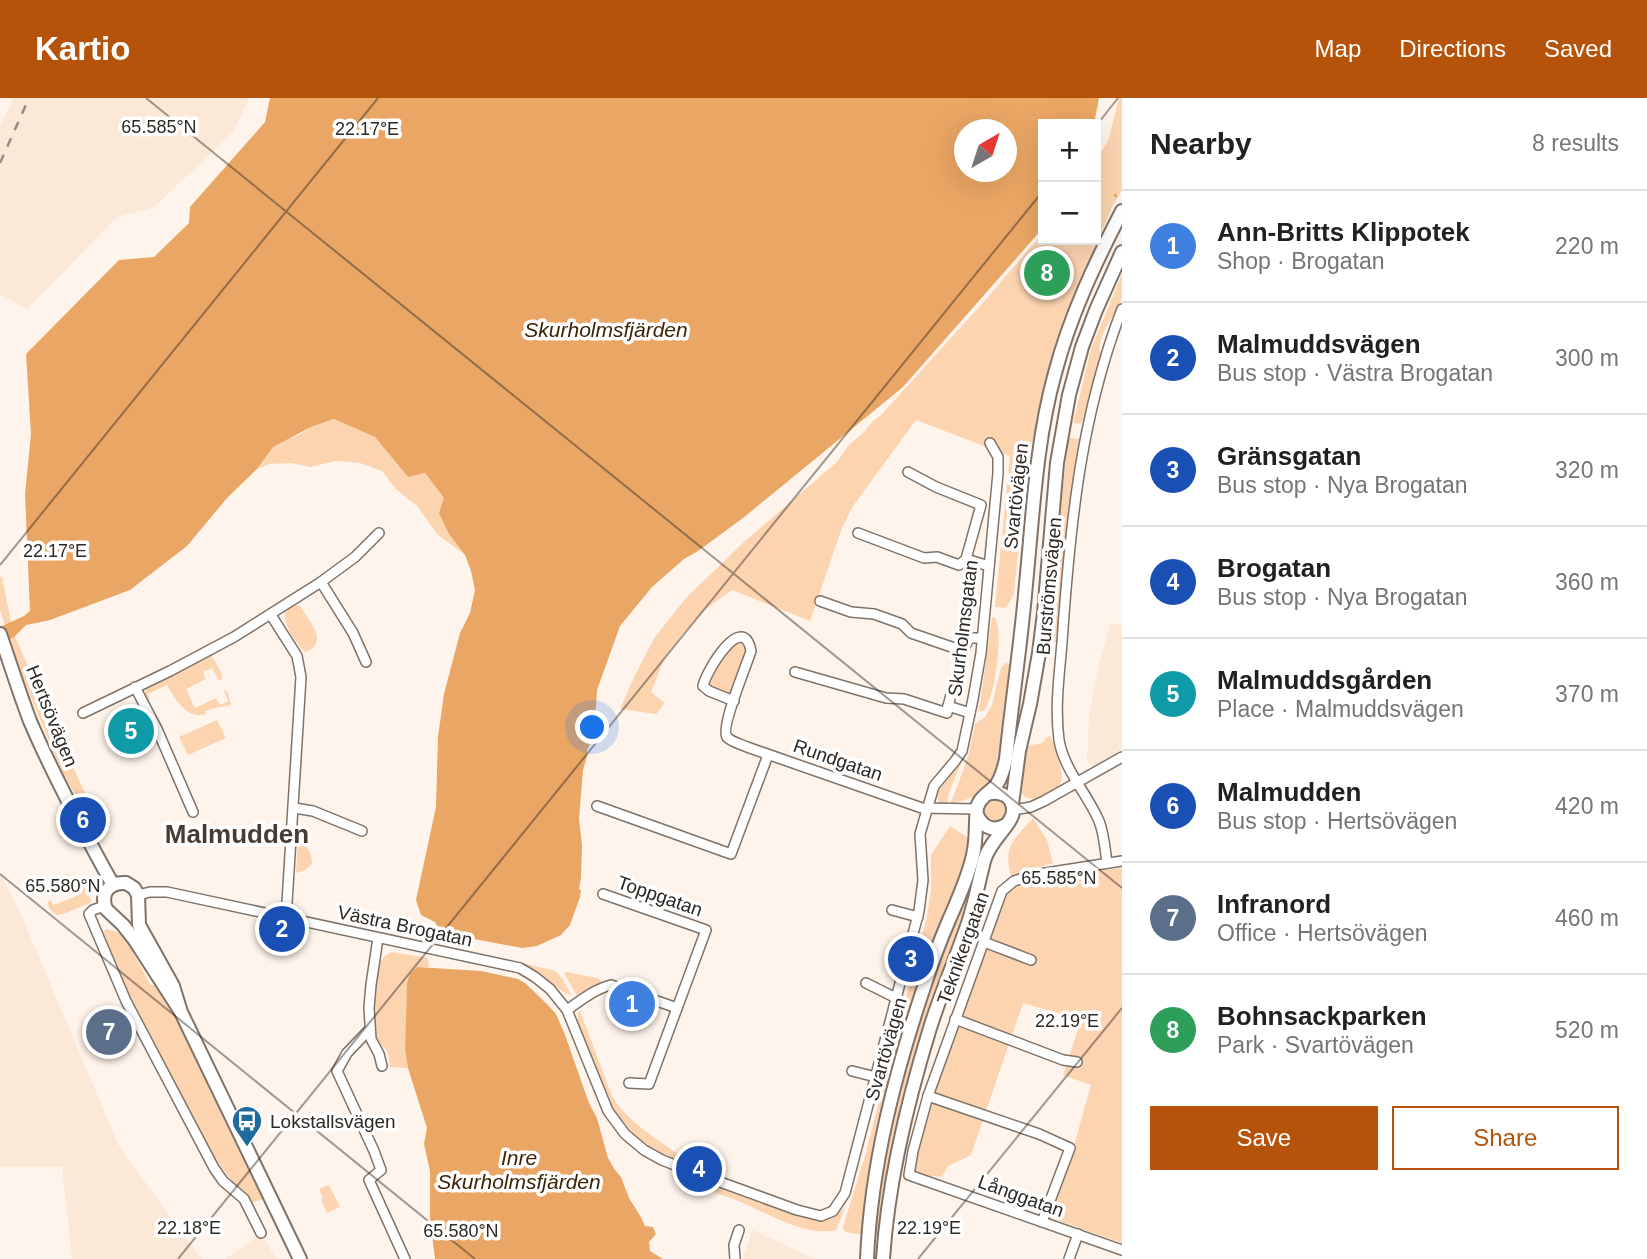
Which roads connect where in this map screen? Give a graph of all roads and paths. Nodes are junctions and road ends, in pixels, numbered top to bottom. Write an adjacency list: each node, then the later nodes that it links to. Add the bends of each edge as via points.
1 (1122, 211): 28 (main road, Svartövägen, via 1082,293 1054,373 1038,463 1006,759 1001,776)
2 (1122, 252): 30 (main road, Svartövägen, via 1082,347 1069,396 1057,463 1039,653)
3 (1122, 309): 27 (street, Burströmsvägen, via 1087,427 1071,529 1058,723 1059,741)
4 (990, 443): 7 (street, Skurholmsgatan, via 998,457)
5 (908, 472): 6 (street, via 980,504)
6 (978, 515): 7 (street); 10 (street)
7 (993, 519): 11 (street, Skurholmsgatan)
8 (379, 533): 12 (street)
9 (858, 533): 10 (street, via 924,558 937,557 959,565)
10 (966, 559): 11 (street)
11 (989, 566): 15 (street, Skurholmsgatan)
12 (321, 582): 14 (street); 18 (street)
13 (820, 601): 17 (street, via 874,614)
14 (271, 615): 20 (street); 31 (street, via 300,664)
15 (982, 638): 17 (street, via 969,638); 24 (street, Skurholmsgatan)
16 (2, 640): 39 (main road, Hertsövägen, via 46,757)
17 (963, 651): 22 (street)
18 (366, 662)
19 (795, 672): 22 (street, via 947,713)
20 (135, 687): 23 (street); 33 (street)
21 (734, 701): 21 (street, Rundgatan, via 703,686 728,643 742,638 751,651); 25 (street, Rundgatan, via 726,735)
22 (948, 706): 24 (street)
23 (83, 713)
24 (970, 713): 32 (street, Skurholmsgatan, via 962,751 934,786)
25 (768, 755): 29 (street, via 732,854); 32 (street, Rundgatan)
26 (1122, 757): 27 (street)
27 (1077, 782): 30 (street, via 1031,807); 38 (street, Burströmsvägen, via 1100,822)
28 (987, 794): 30 (main road, via 1002,793); 34 (main road, via 979,801)
29 (597, 806)
30 (1013, 807): 35 (main road)
31 (294, 808): 36 (street); 46 (street)
32 (928, 809): 34 (street, Rundgatan); 45 (street, Skurholmsgatan, via 920,834 923,880)
33 (193, 812)
34 (977, 812): 35 (main road, via 990,828); 69 (main road, Svartövägen, via 971,863 925,982 899,1068 875,1178)
35 (1006, 825): 70 (main road, Svartövägen, via 987,851 968,922 930,1027 903,1129)
36 (362, 831)
37 (1122, 862): 38 (street, Teknikergatan)
38 (1107, 863): 48 (street, Teknikergatan, via 1010,883 1000,894)
39 (113, 884): 41 (main road, via 134,888); 42 (main road, via 106,891)
40 (603, 894): 52 (street, Toppgatan, via 706,930)
41 (138, 901): 44 (main road, via 136,911 128,917); 46 (street, Västra Brogatan, via 150,892 167,892); 54 (main road, via 139,925 173,986)
42 (104, 906): 44 (main road); 66 (street, via 89,914 126,1001 214,1168 244,1199)
43 (891, 910): 45 (street)
44 (114, 916): 54 (main road)
45 (918, 917): 51 (street, Skurholmsgatan)
46 (286, 919): 47 (street, Västra Brogatan)
47 (378, 938): 53 (street, Västra Brogatan, via 520,968 550,989); 56 (street)
48 (984, 942): 49 (street); 55 (street, Teknikergatan)
49 (1031, 960)
50 (866, 983): 51 (street)
51 (896, 998): 60 (street, Skurholmsgatan)
52 (677, 1008): 53 (street, via 611,985); 61 (street, via 649,1084)
53 (567, 1010): 60 (street, Västra Brogatan, via 608,1111 638,1145 668,1163 821,1216 833,1211 845,1193)
54 (181, 1012): 71 (main road)
55 (955, 1019): 57 (street); 62 (street, Teknikergatan)
56 (370, 1030): 58 (street); 72 (street, via 337,1071 381,1170 369,1180)
57 (1077, 1062)
58 (382, 1066)
59 (852, 1071): 60 (street)
60 (876, 1077)
61 (629, 1083)
62 (928, 1096): 63 (street, Teknikergatan); 64 (street, via 1070,1148)
63 (909, 1175): 64 (street, Långgatan)
64 (1042, 1222): 67 (street, Långgatan)
65 (740, 1230): 73 (street)
66 (261, 1233)
67 (1078, 1234): 68 (street, Långgatan); 74 (street)
68 (1122, 1250)
69 (867, 1256)
70 (883, 1257)
71 (300, 1259)
72 (405, 1259)
73 (735, 1259)
74 (1069, 1259)

